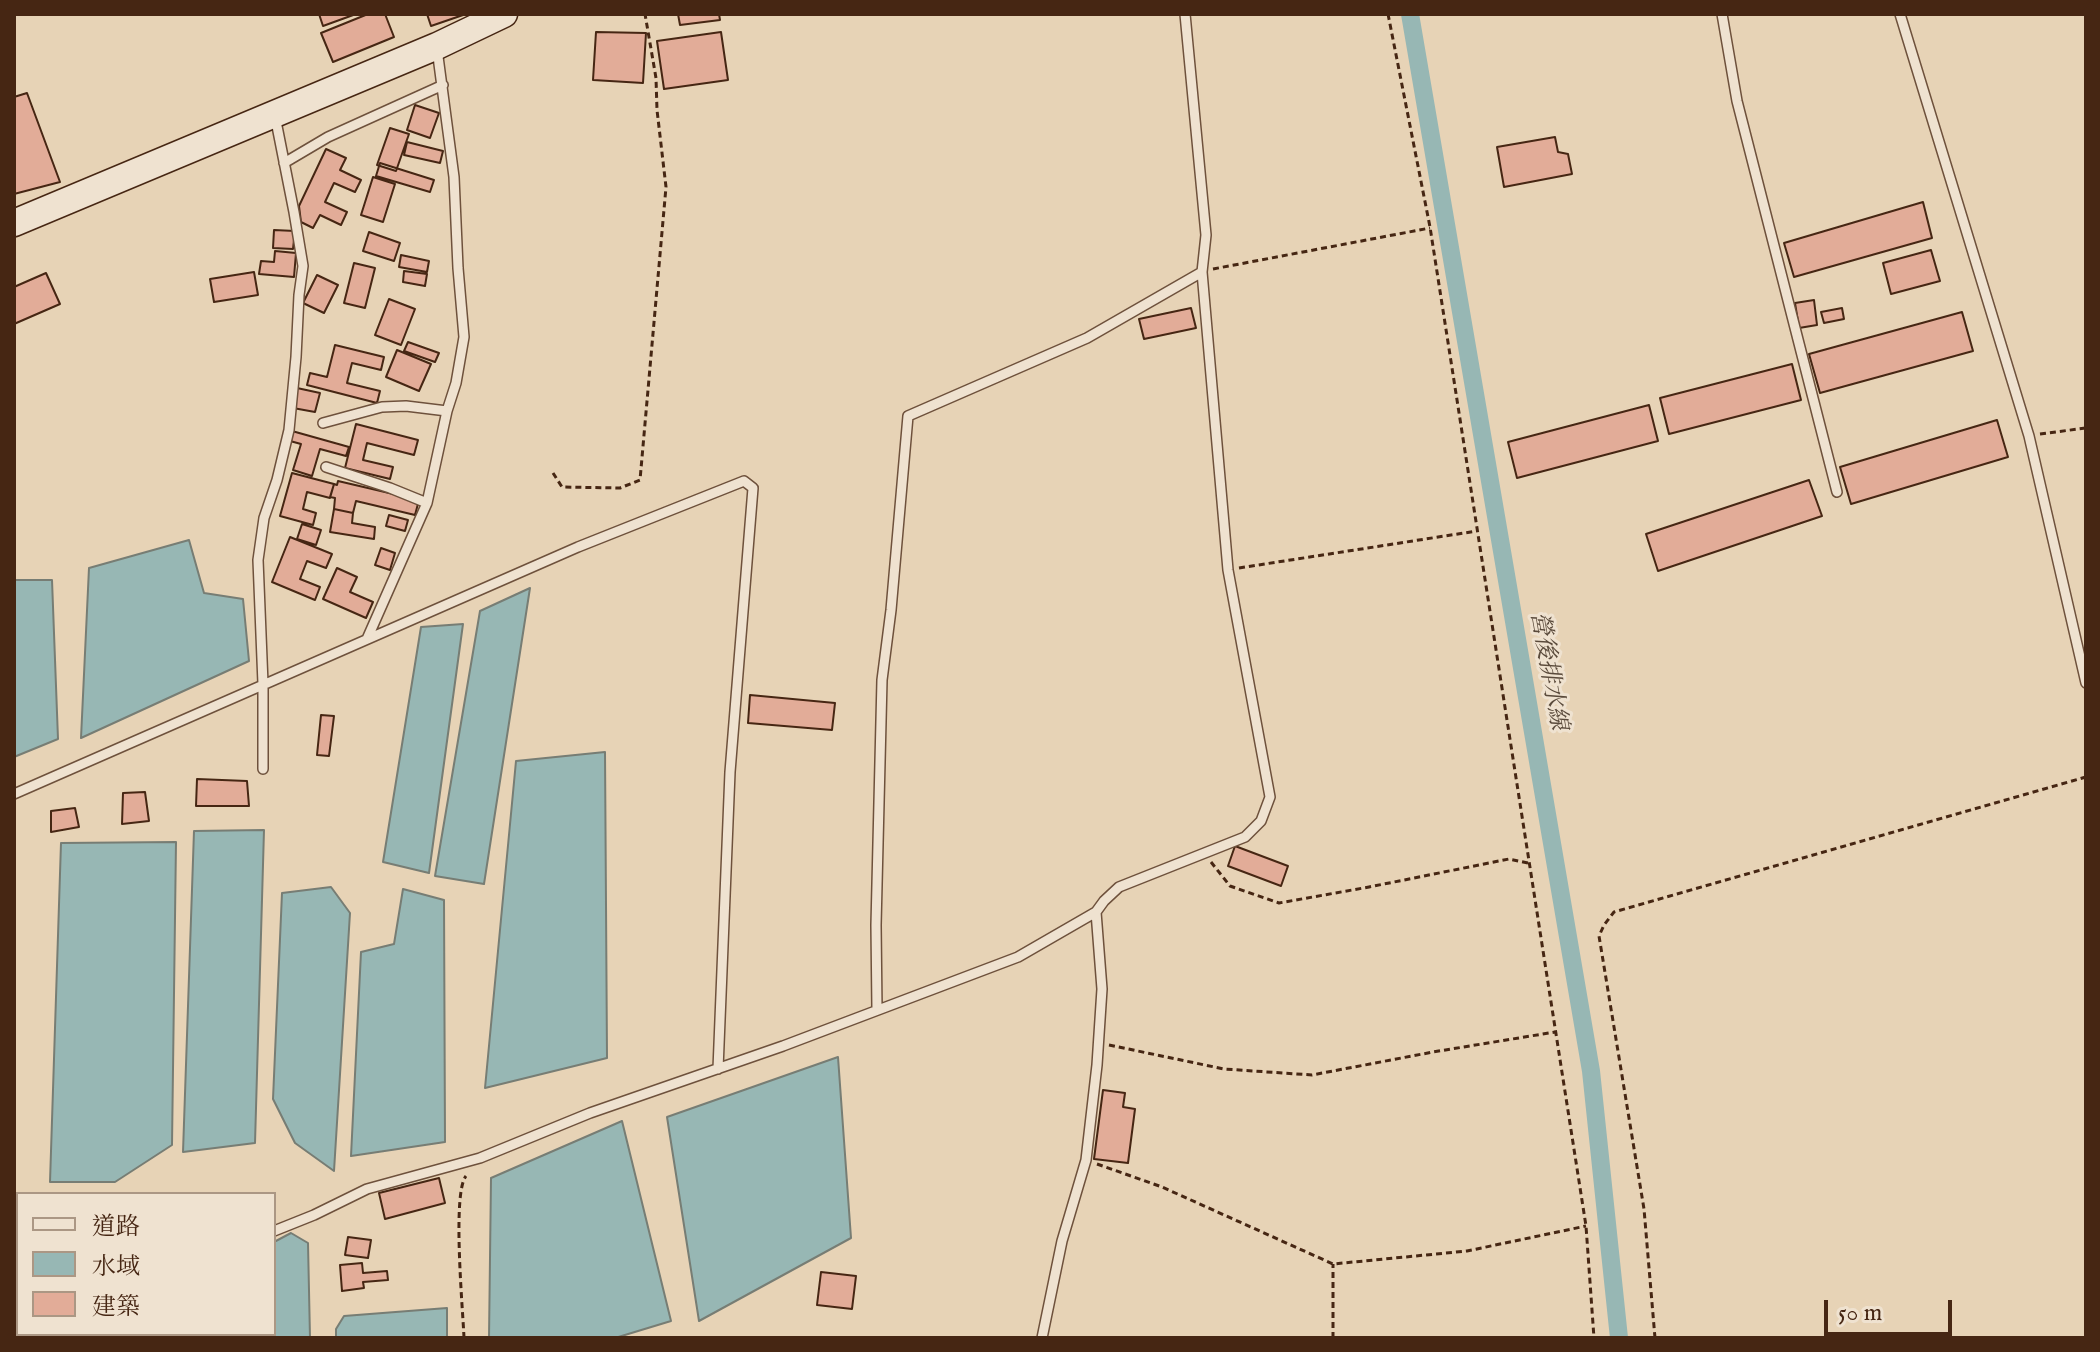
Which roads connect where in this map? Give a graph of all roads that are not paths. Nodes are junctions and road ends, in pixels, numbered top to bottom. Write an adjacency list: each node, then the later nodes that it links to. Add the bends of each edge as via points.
1 (504, 14): 5 (main road)
2 (1185, 14): 10 (lane, via 1206,235)
3 (1722, 14): 14 (lane, via 1737,101)
4 (1900, 14): 17 (lane, via 2029,436)
5 (437, 46): 6 (lane); 7 (main road)
6 (443, 85): 8 (lane); 11 (lane, via 464,337)
7 (275, 112): 8 (lane); 9 (main road)
8 (284, 163): 18 (lane, via 303,266 289,430 258,560)
9 (14, 223)
10 (1202, 272): 21 (lane, via 1228,570 1270,797 1261,821 1245,837 1119,887); 22 (lane, via 1087,338 908,416 882,680)
11 (447, 411): 12 (lane, via 382,407); 15 (lane)
12 (323, 423)
13 (326, 467): 15 (lane)
14 (1837, 492)
15 (427, 503): 16 (lane)
16 (367, 639): 18 (lane); 23 (lane, via 646,519 744,481 753,488 730,772)
17 (2086, 683)
18 (263, 684): 19 (lane); 20 (lane)
19 (263, 769)
20 (14, 794)
21 (1096, 912): 22 (lane, via 1018,957); 25 (lane, via 1102,989 1086,1160)
22 (877, 1010): 23 (lane)
23 (718, 1069): 24 (lane, via 480,1158 367,1189)
24 (276, 1230)
25 (1042, 1338)

